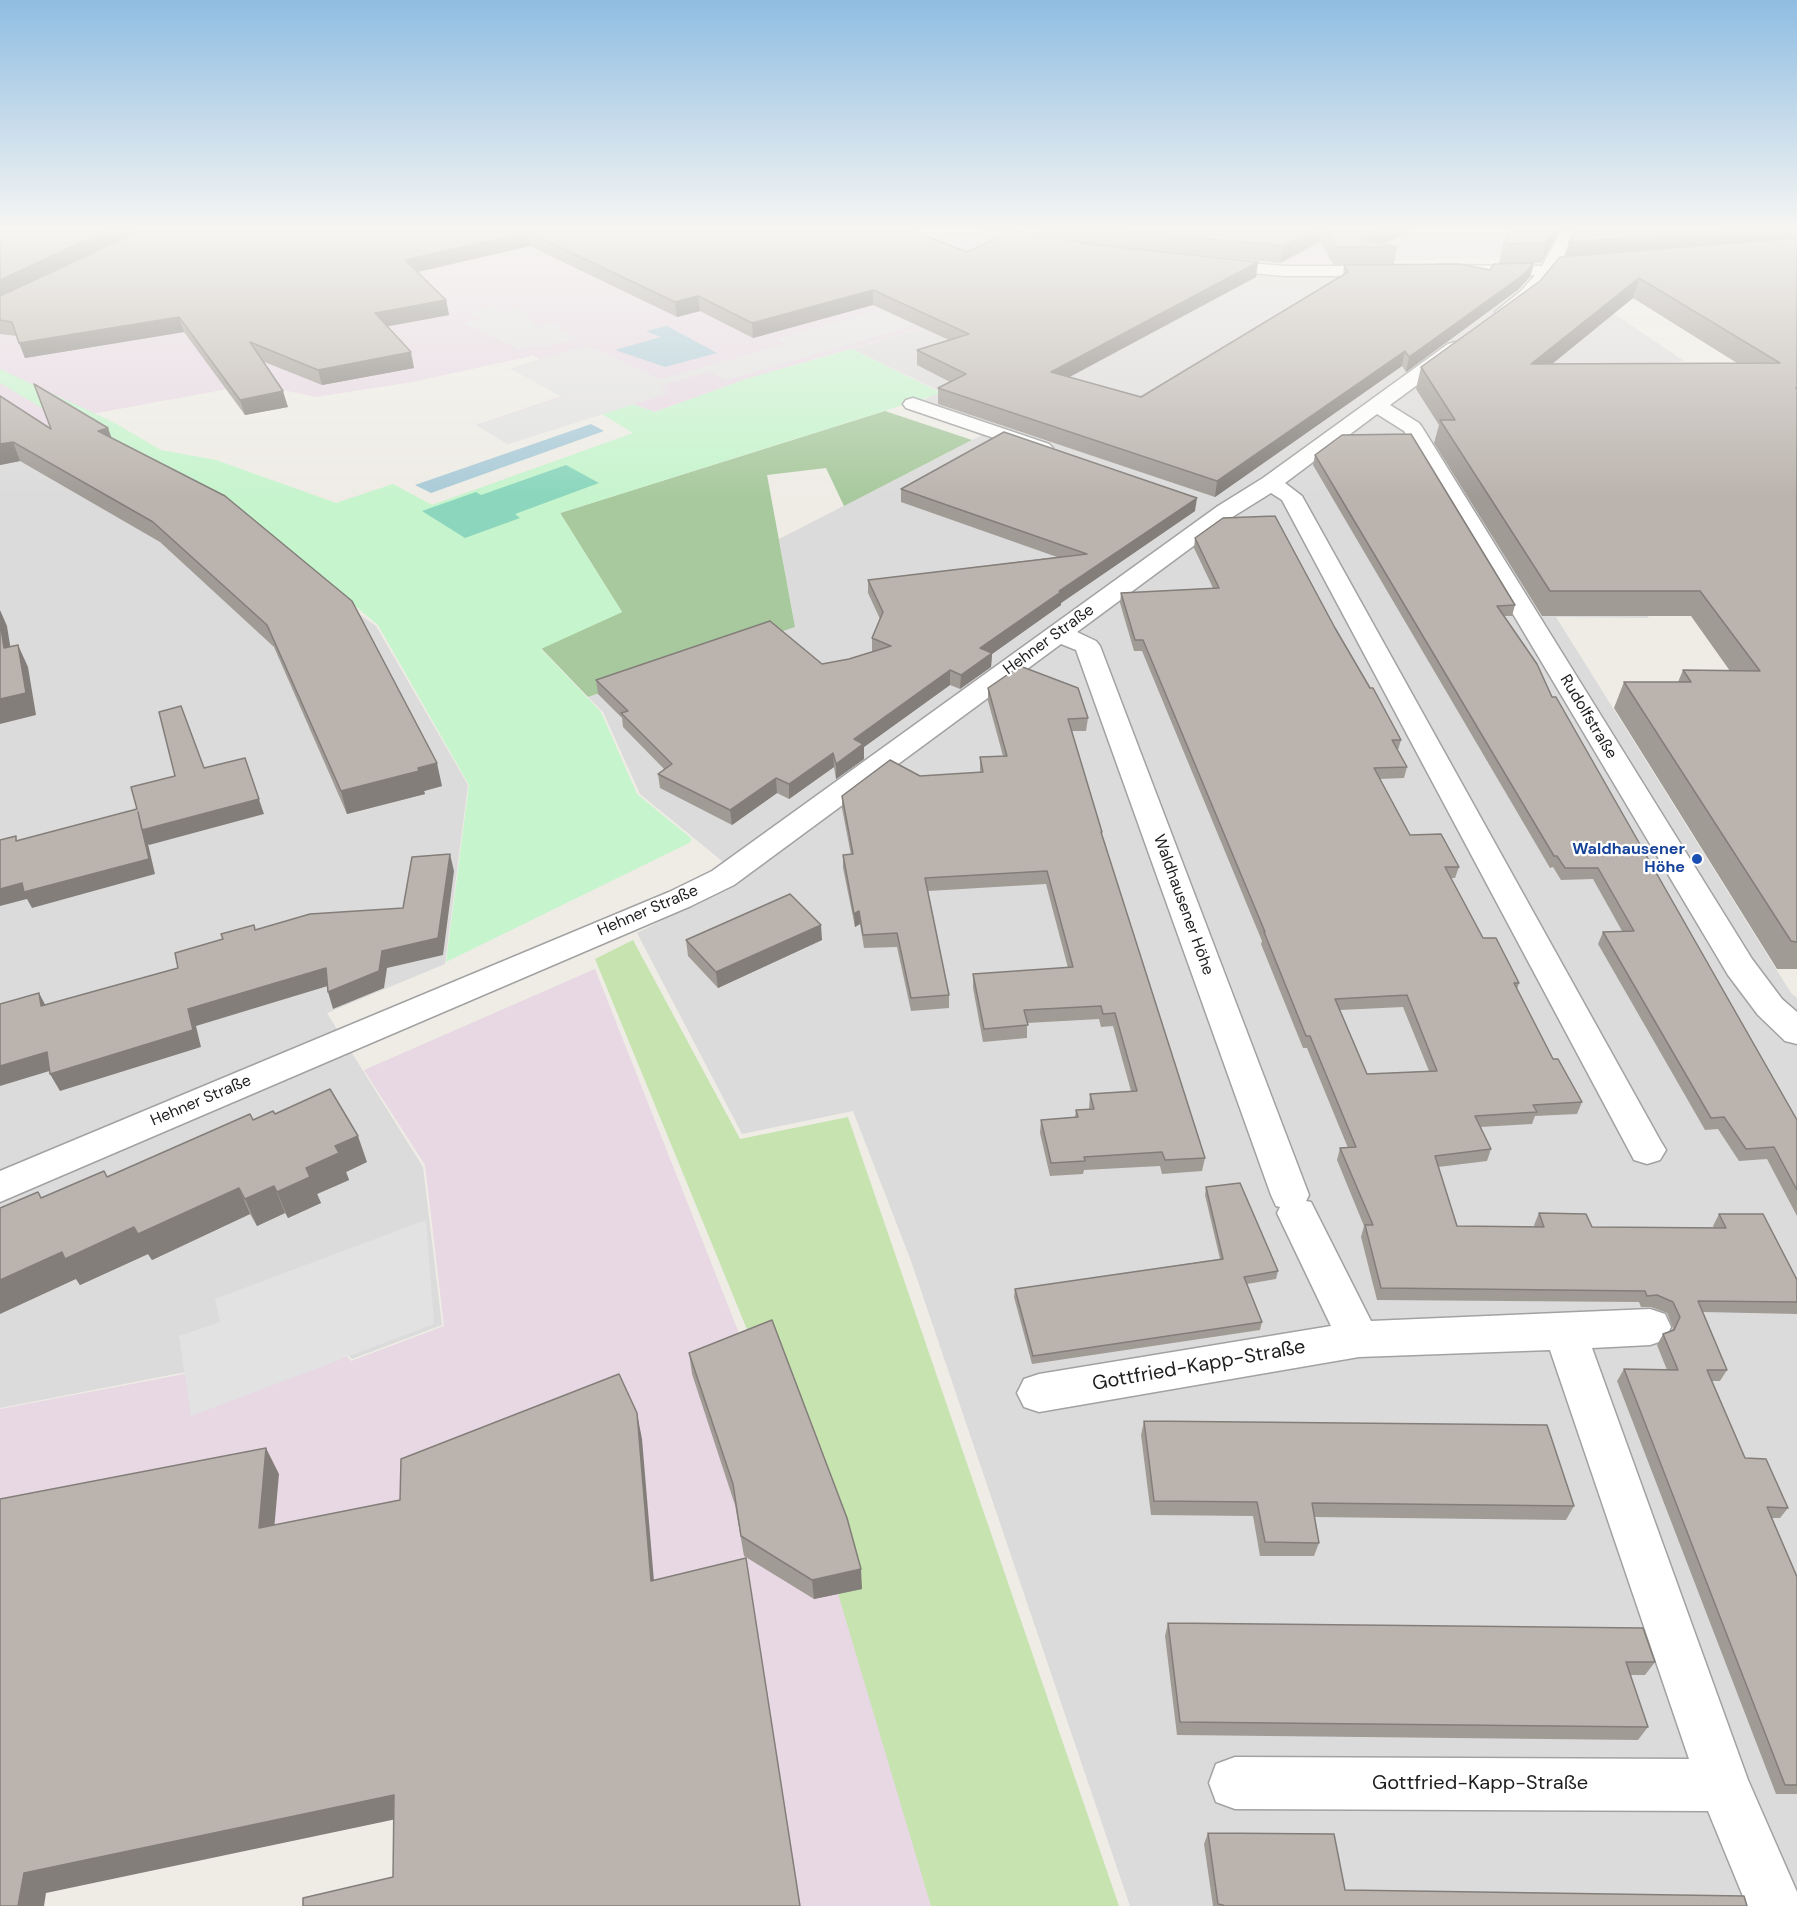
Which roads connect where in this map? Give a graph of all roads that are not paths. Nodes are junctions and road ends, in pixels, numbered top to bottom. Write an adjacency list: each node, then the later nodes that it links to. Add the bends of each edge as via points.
1 (1467, 339): 3 (street, Hehner Straße)
2 (913, 404): 4 (street)
3 (1378, 405): 5 (street, Hehner Straße); 7 (street, Rudolfstraße, via 1412,427 1740,967 1770,1007)
4 (1058, 454)
5 (1271, 483): 6 (street, Hehner Straße, via 1214,507); 8 (street, via 1291,496)
6 (1058, 633): 9 (street, Hehner Straße, via 723,878); 12 (street, Waldhausener Höhe, via 1087,646 1294,1204)
7 (1797, 1032)
8 (1647, 1150)
9 (0, 1187)
10 (1650, 1327): 11 (street, Gottfried-Kapp-Straße)
11 (1565, 1332): 12 (street, Gottfried-Kapp-Straße); 15 (street)
12 (1359, 1339): 13 (street, Gottfried-Kapp-Straße)
13 (1039, 1393)
14 (1235, 1783): 15 (street, Gottfried-Kapp-Straße)
15 (1724, 1785): 16 (street)
16 (1775, 1906)

